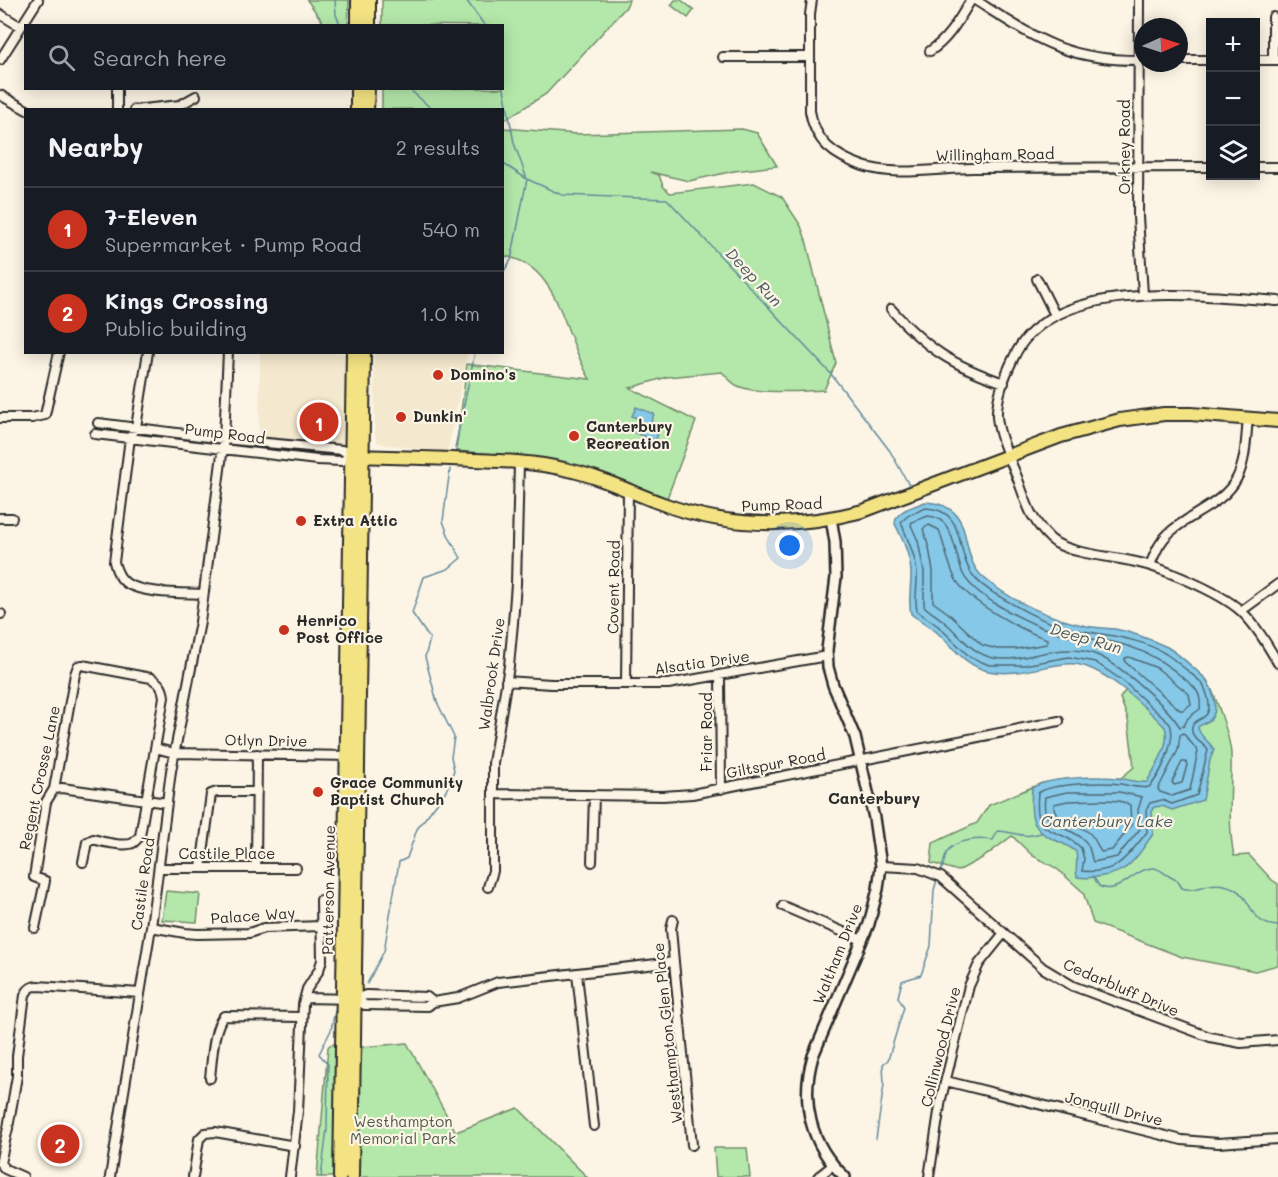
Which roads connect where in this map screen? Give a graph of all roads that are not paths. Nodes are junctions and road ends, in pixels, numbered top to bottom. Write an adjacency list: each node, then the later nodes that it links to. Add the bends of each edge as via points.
1 (38, 0): 12 (street)
2 (358, 0): 10 (main road)
3 (369, 0): 11 (main road)
4 (812, 0): 15 (street)
5 (973, 0): 13 (street, via 947,38); 17 (street, via 1058,48 1102,59)
6 (1139, 0): 9 (street, Orkney Road)
7 (0, 14): 12 (street)
8 (1273, 17): 21 (street)
9 (1140, 18)
10 (358, 24)
11 (369, 24)
12 (21, 27): 16 (street)
13 (930, 51)
14 (723, 57): 15 (street)
15 (810, 57): 33 (street, Willingham Road, via 810,111 812,124 823,143 850,160 877,170)
16 (0, 60)
17 (1134, 60)
18 (1188, 60): 19 (street)
19 (1206, 60)
20 (1260, 60): 21 (street)
21 (1276, 60)
22 (1141, 72): 33 (street, Orkney Road)
23 (117, 90): 29 (street)
24 (357, 90): 31 (main road)
25 (368, 90): 32 (main road)
26 (0, 95): 28 (street)
27 (196, 96): 30 (street, via 180,105)
28 (24, 108)
29 (117, 108)
30 (152, 108)
31 (357, 108)
32 (367, 108)
33 (1138, 167): 34 (street, Willingham Road); 38 (street, Orkney Road)
34 (1206, 167)
35 (1260, 167): 36 (street)
36 (1278, 167)
37 (1037, 279): 41 (street)
38 (1143, 294): 39 (street); 41 (street)
39 (1278, 301)
40 (891, 309): 47 (street, via 936,352)
41 (1054, 315): 47 (street, via 1021,344)
42 (59, 354): 48 (street, via 45,416)
43 (148, 354): 52 (street)
44 (228, 354): 55 (street, Pump Road)
45 (353, 354): 57 (main road, Patterson Avenue)
46 (364, 354): 57 (main road, Patterson Avenue)
47 (1004, 383): 58 (street, via 997,418)
48 (0, 418)
49 (1248, 418): 50 (main road, Pump Road); 58 (main road, Pump Road, via 1191,414 1120,420); 64 (street, via 1236,480 1221,496 1170,532)
50 (1278, 421)
51 (98, 423): 52 (street, Pump Road)
52 (136, 427): 54 (street); 55 (street, Pump Road)
53 (95, 434): 54 (street, Pump Road)
54 (130, 438): 56 (street, Pump Road); 66 (street, via 114,562 118,574 136,588)
55 (224, 439): 56 (street, Castile Road); 57 (street, Pump Road, via 342,450)
56 (222, 449): 57 (street, Pump Road, via 317,460 342,461); 66 (street, Castile Road)
57 (358, 456): 59 (main road, Pump Road); 77 (main road, Patterson Avenue)
58 (1009, 456): 62 (main road, Pump Road, via 863,511); 64 (street, via 1032,514 1053,541)
59 (519, 463): 60 (main road, Pump Road, via 588,474); 71 (street, Walbrook Drive, via 516,584)
60 (628, 490): 62 (main road, Pump Road, via 683,511 728,521 771,524); 72 (street, Covent Road)
61 (0, 518): 63 (street)
62 (831, 518): 68 (street, Waltham Drive, via 836,577)
63 (12, 519)
64 (1150, 565): 67 (street)
65 (1278, 584): 67 (street)
66 (203, 594): 75 (street, Castile Road, via 195,656)
67 (1241, 611): 69 (street)
68 (827, 656): 70 (street, Alsatia Drive); 78 (street, Waltham Drive, via 833,685)
69 (1278, 663)
70 (720, 676): 72 (street, Alsatia Drive, via 668,684); 80 (street, Friar Road)
71 (506, 681): 72 (street, Alsatia Drive); 82 (street, Walbrook Drive, via 493,763)
72 (626, 684)
73 (1059, 721): 78 (street, Giltspur Road)
74 (155, 748): 75 (street, Otlyn Drive); 79 (street, Regent Crosse Lane, via 164,697 158,682 78,666); 84 (street)
75 (174, 753): 76 (street, Otlyn Drive); 85 (street, Castile Road)
76 (257, 754): 77 (street, Otlyn Drive); 81 (street)
77 (353, 756): 106 (main road, Patterson Avenue)
78 (861, 760): 80 (street, Giltspur Road); 88 (street, Waltham Drive)
79 (54, 789): 84 (street); 99 (street, Regent Crosse Lane, via 46,802 34,877 45,881)
80 (721, 789): 83 (street, Giltspur Road, via 678,795)
81 (257, 792): 90 (street, via 211,794); 91 (street)
82 (494, 794): 83 (street, Giltspur Road); 93 (street, Walbrook Drive)
83 (594, 795): 87 (street)
84 (146, 801): 85 (street); 86 (street, via 143,829 133,843 93,839 87,842)
85 (167, 803): 89 (street, Castile Road)
86 (83, 862)
87 (592, 862)
88 (881, 866): 100 (street, Cedarbluff Drive, via 918,868 941,877); 101 (street, Waltham Drive, via 873,912)
89 (159, 868): 90 (street, Castile Place); 98 (street, Castile Road)
90 (201, 868): 91 (street, Castile Place)
91 (256, 868): 92 (street, Castile Place)
92 (296, 868)
93 (488, 887)
94 (321, 900): 97 (street)
95 (783, 906): 101 (street)
96 (674, 920): 102 (street, Westhampton Glen Place)
97 (321, 926): 98 (street, Palace Way, via 264,928 249,933 185,933); 105 (street, via 321,967)
98 (151, 927): 104 (street, Castile Road)
99 (35, 928)
100 (1004, 933): 108 (street, Cedarbluff Drive, via 1050,973 1115,1003 1230,1042); 110 (street, Collinwood Drive, via 975,972)
101 (862, 940): 115 (street, Waltham Drive, via 813,1056 808,1078 810,1118 819,1144)
102 (674, 962): 103 (street); 113 (street, Westhampton Glen Place)
103 (577, 974): 106 (street, via 498,982 428,1006 366,1005); 111 (street)
104 (140, 993): 116 (street, via 38,986 28,989 0,1163); 117 (street, Castile Road)
105 (305, 998): 106 (street); 107 (street)
106 (348, 999): 120 (main road, Patterson Avenue); 121 (main road, Patterson Avenue)
107 (302, 1017): 109 (street, via 224,1016 219,1023); 114 (street)
108 (1278, 1040)
109 (210, 1078)
110 (946, 1081): 112 (street, Jonquill Drive, via 1182,1140 1218,1143); 124 (street, Collinwood Drive)
111 (594, 1126)
112 (1278, 1139)
113 (692, 1145)
114 (295, 1146): 118 (street, via 206,1133 199,1139); 119 (street)
115 (833, 1165): 122 (street); 123 (street, Waltham Drive)
116 (22, 1177)
117 (110, 1177)
118 (193, 1177)
119 (290, 1177)
120 (340, 1177)
121 (352, 1177)
122 (818, 1177)
123 (845, 1177)
124 (929, 1177)

